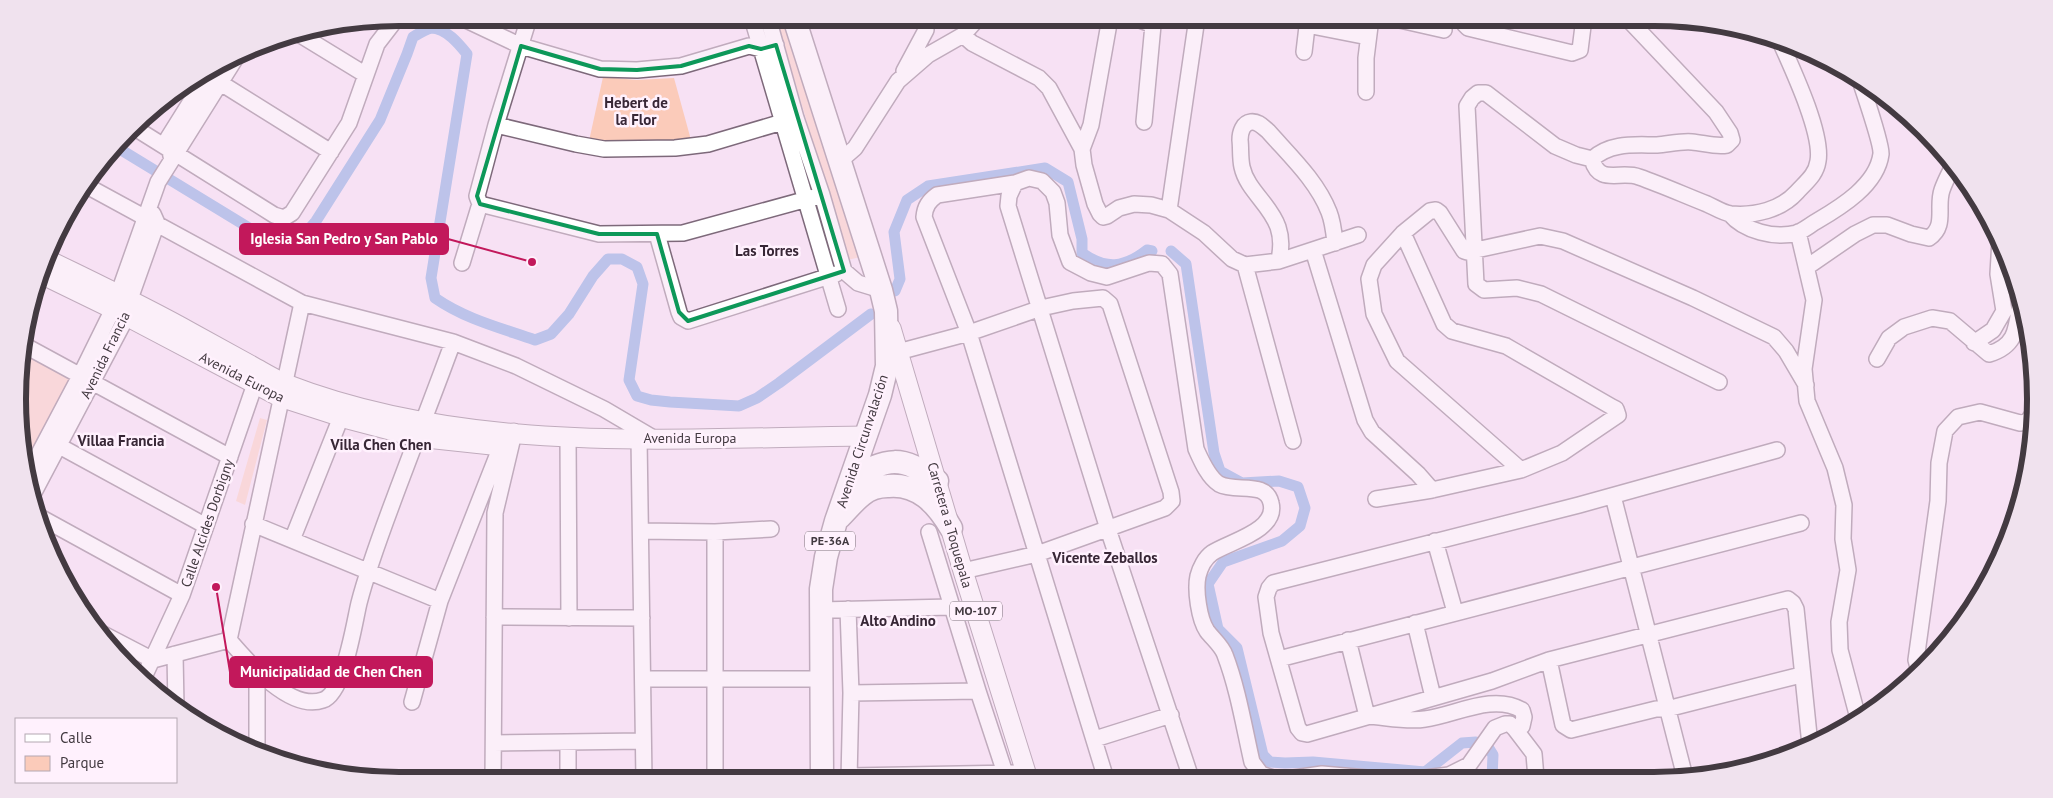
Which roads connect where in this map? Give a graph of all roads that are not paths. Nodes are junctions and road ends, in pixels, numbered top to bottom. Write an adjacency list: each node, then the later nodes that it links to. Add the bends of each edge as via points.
1 (391, 26): 27 (street, via 377,44)
2 (479, 26): 23 (street)
3 (527, 26): 23 (street)
4 (757, 26): 20 (street)
5 (797, 26): 41 (highway, Avenida Circunvalación / PE-36A)
6 (926, 26): 28 (street)
7 (971, 26): 19 (street)
8 (1109, 26): 37 (street, via 1091,126)
9 (1154, 26): 34 (street)
10 (1196, 26): 48 (street)
11 (1307, 26): 25 (street)
12 (1327, 26): 21 (street)
13 (1370, 26): 21 (street)
14 (1426, 26): 18 (street)
15 (1466, 26): 16 (street, via 1572,53 1580,50)
16 (1583, 26)
17 (1635, 26): 40 (street, via 1716,112 1732,140 1720,146 1690,142 1628,144 1600,152)
18 (1444, 30)
19 (963, 35): 28 (street, via 928,55); 37 (street, via 972,43 1039,78 1049,88)
20 (764, 37): 23 (street, via 680,66 637,70 600,69); 33 (street)
21 (1368, 37): 32 (street)
22 (306, 38): 27 (street)
23 (521, 46): 35 (street)
24 (1784, 50): 49 (street, via 1803,94 1819,146 1814,174 1789,201 1762,213)
25 (1304, 52)
26 (229, 68): 30 (street, Avenida Francia)
27 (366, 75): 38 (street, via 349,123)
28 (898, 81): 41 (street, via 856,148)
29 (203, 82): 39 (street, via 168,138)
30 (219, 82): 38 (street); 39 (street, Avenida Francia)
31 (1863, 90): 51 (street, via 1881,152 1876,168 1867,182 1846,202)
32 (1366, 92)
33 (790, 120): 35 (street, via 708,144 675,148 604,149); 45 (street); 46 (street)
34 (1144, 122)
35 (496, 125): 47 (street, via 477,196)
36 (139, 131): 39 (street)
37 (1082, 149): 48 (street, via 1100,214 1108,216 1119,208 1134,204)
38 (331, 152): 39 (street, via 292,213 284,218)
39 (171, 158): 50 (street, Avenida Francia, via 158,182)
40 (1592, 159): 49 (street, via 1594,167 1603,175 1634,175); 57 (street, via 1555,146 1486,93 1478,92 1467,106)
41 (840, 161): 67 (highway, Avenida Circunvalación / PE-36A)
42 (1950, 172): 63 (street, via 1942,191 1941,222 1929,238 1887,225 1873,225)
43 (1015, 183): 70 (street, via 1008,206); 73 (street, via 937,195 930,200 925,211 924,217); 173 (street, via 1029,178 1042,180 1053,192 1060,235 1070,262 1107,277 1149,263 1162,264 1170,274 1196,449 1206,470 1218,483 1235,489 1258,488 1266,493 1272,504 1270,517 1260,529 1211,554 1202,564 1198,576 1199,609 1206,629 1224,653 1252,762)
44 (92, 188): 50 (street)
45 (822, 195): 46 (street); 64 (street)
46 (806, 199): 53 (street, via 683,233); 66 (street)
47 (480, 204): 53 (street, via 599,234); 61 (street)
48 (1169, 210): 62 (street, via 1204,233 1232,259)
49 (1730, 214): 51 (street, via 1737,222 1759,232 1785,235)
50 (150, 216): 68 (street); 69 (street, Avenida Francia)
51 (1798, 232): 63 (street)
52 (1402, 233): 57 (street, via 1430,211 1436,210 1446,220 1464,251); 97 (street, via 1374,265 1368,279 1374,314 1393,355); 97 (street, via 1444,324 1452,331 1506,346 1618,413 1562,453)
53 (657, 234): 66 (street, via 678,312 688,321)
54 (1358, 235): 55 (street)
55 (1336, 243): 56 (street); 59 (street, via 1322,197 1268,131 1249,122 1240,134 1242,167 1250,186 1278,226 1282,244)
56 (1312, 250): 59 (street); 101 (street, via 1365,420 1372,432)
57 (1473, 250): 80 (street, via 1475,280 1481,289 1516,288 1541,294); 82 (street, via 1540,236 1563,241 1774,337 1786,350)
58 (1999, 258): 75 (street, via 2004,311 1993,330)
59 (1279, 261): 62 (street)
60 (52, 263): 69 (main road, Avenida Europa)
61 (462, 263)
62 (1246, 265): 91 (street)
63 (1807, 267): 82 (street, via 1814,300 1804,369)
64 (844, 272): 66 (street); 67 (street)
65 (47, 276): 69 (main road, Avenida Europa)
66 (829, 276): 71 (street)
67 (883, 300): 77 (main road, Avenida Circunvalación / MO-107); 88 (highway, Avenida Circunvalación / PE-36A, via 887,366)
68 (302, 303): 74 (street); 83 (street)
69 (122, 305): 79 (street, Avenida Francia); 81 (main road, Avenida Europa); 83 (main road, Avenida Europa)
70 (1041, 308): 73 (street); 111 (street); 111 (street, via 1099,298 1110,304 1172,492 1172,501 1165,508)
71 (838, 309)
72 (2017, 316): 75 (street, via 2013,339 1999,351 1989,354)
73 (969, 333): 77 (street); 117 (street)
74 (453, 342): 86 (street); 90 (street, via 516,366 604,409)
75 (1974, 343): 78 (street, via 1950,320 1932,318 1904,327 1889,338)
76 (29, 348): 79 (street)
77 (898, 352): 92 (main road, Avenida Circunvalación / MO-107)
78 (1877, 359)
79 (86, 380): 93 (street, Avenida Francia); 95 (street)
80 (1719, 382)
81 (256, 384): 83 (main road, Avenida Europa); 95 (street, Calle Alcides Dorbigny)
82 (1806, 385): 152 (street, via 1807,401 1835,468 1844,505 1843,539 1848,570 1839,622 1840,650)
83 (282, 390): 84 (main road, Avenida Europa); 86 (main road, Avenida Europa, via 325,398); 107 (street)
84 (341, 417): 86 (main road, Avenida Europa); 115 (street)
85 (2026, 422): 139 (street, via 2020,424 1980,412 1958,417 1945,431)
86 (420, 430): 89 (main road, Avenida Europa); 119 (street)
87 (568, 436): 89 (main road, Avenida Europa); 90 (main road, Avenida Europa); 128 (street)
88 (866, 436): 90 (main road, Avenida Europa); 98 (highway, Avenida Circunvalación / PE-36A)
89 (506, 437): 122 (street); 127 (street, via 496,513)
90 (647, 438): 112 (street)
91 (1293, 441)
92 (926, 442): 99 (main road, Carretera a Toquepala / MO-107)
93 (53, 443): 96 (street, Avenida Francia); 100 (street, Avenida Francia); 108 (street)
94 (1777, 450): 102 (street)
95 (230, 457): 108 (street, Calle Alcides Dorbigny)
96 (33, 469)
97 (1521, 470): 101 (street)
98 (851, 480): 99 (highway, via 871,467 887,462 921,469); 105 (highway, Avenida Circunvalación / PE-36A)
99 (937, 482): 109 (main road, Carretera a Toquepala / MO-107)
100 (36, 485)
101 (1432, 490): 103 (street)
102 (1613, 496): 116 (street); 118 (street)
103 (1376, 500)
104 (47, 521): 121 (street)
105 (836, 521): 109 (highway, via 863,493 880,486 899,484 925,496 941,511); 125 (highway, Avenida Circunvalación / PE-36A, via 826,557)
106 (1802, 523): 118 (street)
107 (253, 524): 115 (street); 133 (street)
108 (206, 526): 121 (street, Calle Alcides Dorbigny)
109 (951, 528): 120 (main road, Carretera a Toquepala / MO-107)
110 (771, 529): 113 (street)
111 (1108, 529): 117 (street); 153 (street)
112 (640, 531): 113 (street); 129 (street)
113 (715, 532): 144 (street)
114 (929, 532): 123 (street)
115 (292, 540): 119 (street)
116 (1435, 541): 126 (street); 136 (street, via 1274,583 1266,596 1271,633)
117 (1036, 554): 120 (street); 157 (street)
118 (1631, 567): 126 (street); 131 (street)
119 (367, 571): 122 (street); 140 (street, via 340,679 329,697 307,702 292,697)
120 (963, 571): 170 (main road, Carretera a Toquepala / MO-107)
121 (182, 595): 137 (street, Calle Alcides Dorbigny)
122 (440, 601): 150 (street)
123 (951, 607): 124 (street); 146 (street)
124 (848, 609): 125 (street); 147 (street)
125 (820, 610): 145 (highway, Avenida Circunvalación / PE-36A)
126 (1455, 612): 130 (street)
127 (494, 617): 128 (street); 161 (street)
128 (569, 618): 129 (street)
129 (642, 618): 143 (street)
130 (1415, 623): 134 (street); 148 (street)
131 (1649, 636): 138 (street); 142 (street, via 1788,599 1796,609); 151 (street)
132 (115, 640): 137 (street)
133 (229, 640): 135 (street); 140 (street)
134 (1348, 640): 136 (street); 154 (street)
135 (175, 654): 137 (street); 149 (street)
136 (1279, 659): 154 (street, via 1302,733)
137 (153, 660): 141 (street, Calle Alcides Dorbigny)
138 (1549, 660): 148 (street, via 1492,681); 151 (street, via 1563,724 1571,730)
139 (1917, 664)
140 (257, 672): 160 (street)
141 (146, 673)
142 (1801, 675): 151 (street); 156 (street)
143 (643, 679): 144 (street); 158 (street)
144 (715, 679): 145 (street); 166 (street)
145 (821, 679): 167 (highway, Avenida Circunvalación / PE-36A)
146 (978, 691): 147 (street); 169 (street)
147 (851, 693): 168 (street)
148 (1433, 697): 154 (street)
149 (176, 698)
150 (412, 702)
151 (1667, 709): 162 (street)
152 (1856, 712)
153 (1171, 715): 157 (street); 172 (street)
154 (1367, 716): 155 (street, via 1423,720 1503,703 1522,710 1522,726)
155 (1515, 729): 174 (street, via 1510,724 1494,728 1469,765); 175 (street, via 1534,754)
156 (1809, 738)
157 (1095, 739): 171 (street)
158 (643, 741): 159 (street); 165 (street)
159 (568, 742): 161 (street); 164 (street)
160 (257, 743)
161 (494, 743): 163 (street)
162 (1683, 771)
163 (493, 772)
164 (568, 772)
165 (644, 772)
166 (715, 772)
167 (822, 772)
168 (849, 772)
169 (1004, 772)
170 (1026, 772)
171 (1104, 772)
172 (1189, 772)
173 (1260, 772)
174 (1456, 772)
175 (1536, 772)

